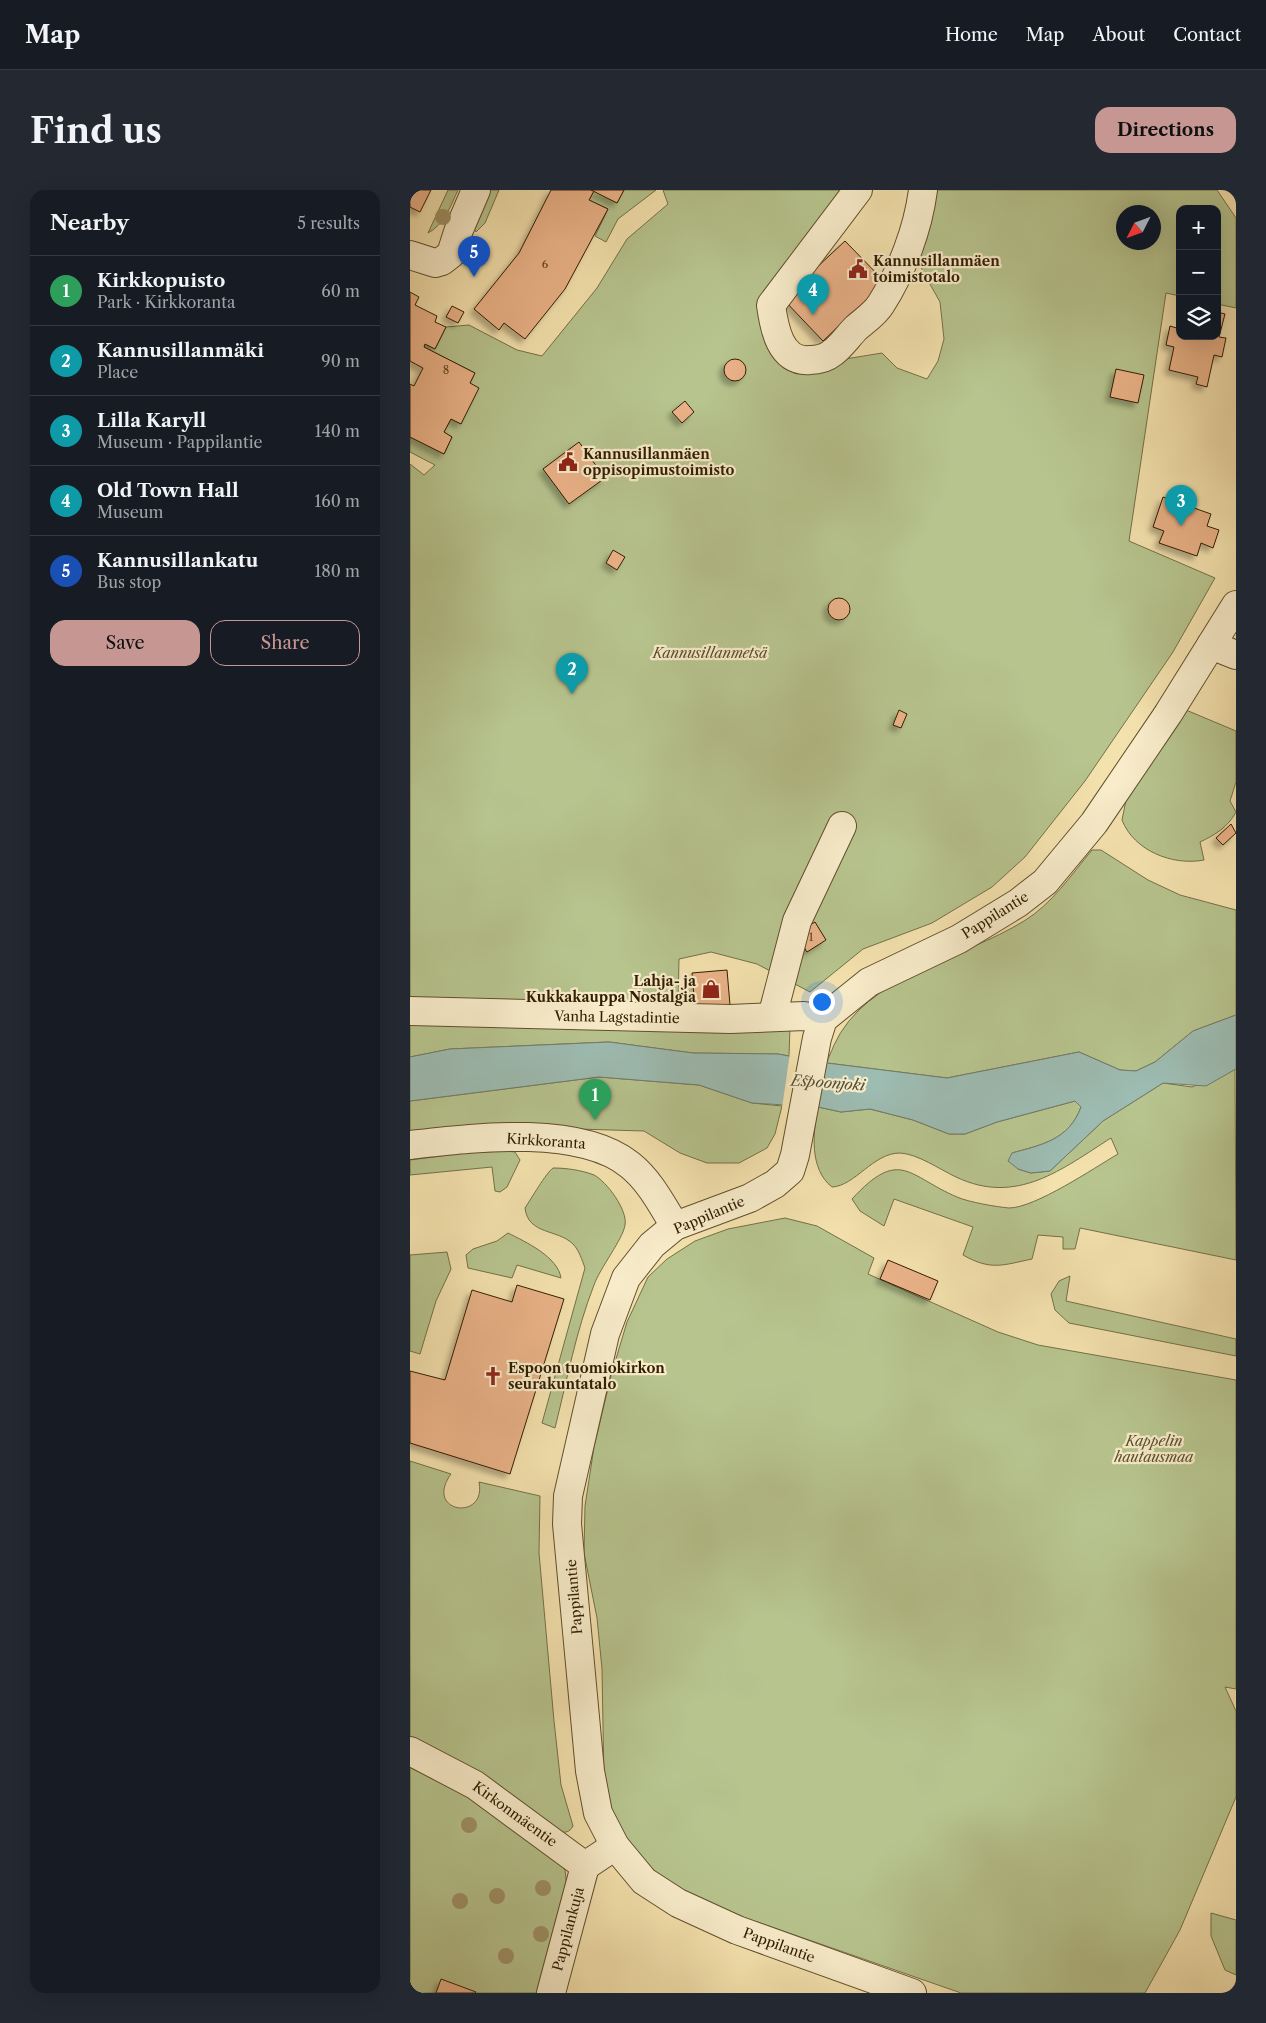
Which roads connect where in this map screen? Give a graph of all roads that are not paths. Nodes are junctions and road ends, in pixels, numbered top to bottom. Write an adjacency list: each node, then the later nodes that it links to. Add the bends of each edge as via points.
1 (476, 190): 4 (street, via 451,254 435,263)
2 (858, 190): 3 (street, via 771,305 777,334 785,351 794,358 818,360 832,353 880,306 913,232)
3 (923, 190)
4 (410, 255)
5 (1236, 605): 6 (street, Pappilantie)
6 (1211, 645): 7 (street); 11 (street, Pappilantie, via 1094,823 1045,882 1018,904 958,939 869,982)
7 (1236, 655)
8 (842, 826): 10 (street, via 796,920)
9 (410, 1011): 10 (street, Vanha Lagstadintie, via 730,1019)
10 (772, 1017): 11 (street, Vanha Lagstadintie, via 804,1016)
11 (820, 1029): 13 (street, Pappilantie, via 790,1171 750,1198)
12 (410, 1145): 13 (street, Kirkkoranta, via 486,1138 587,1143 614,1153 645,1179)
13 (675, 1226): 15 (street, Pappilantie, via 652,1245 626,1278 605,1334 568,1496 590,1771 598,1813)
14 (410, 1751): 16 (street, Kirkonmäentie, via 475,1785)
15 (614, 1846): 16 (street); 18 (street, Pappilantie, via 644,1881 678,1903 737,1930)
16 (585, 1866): 17 (street, Pappilankuja)
17 (551, 1993)
18 (912, 1993)

